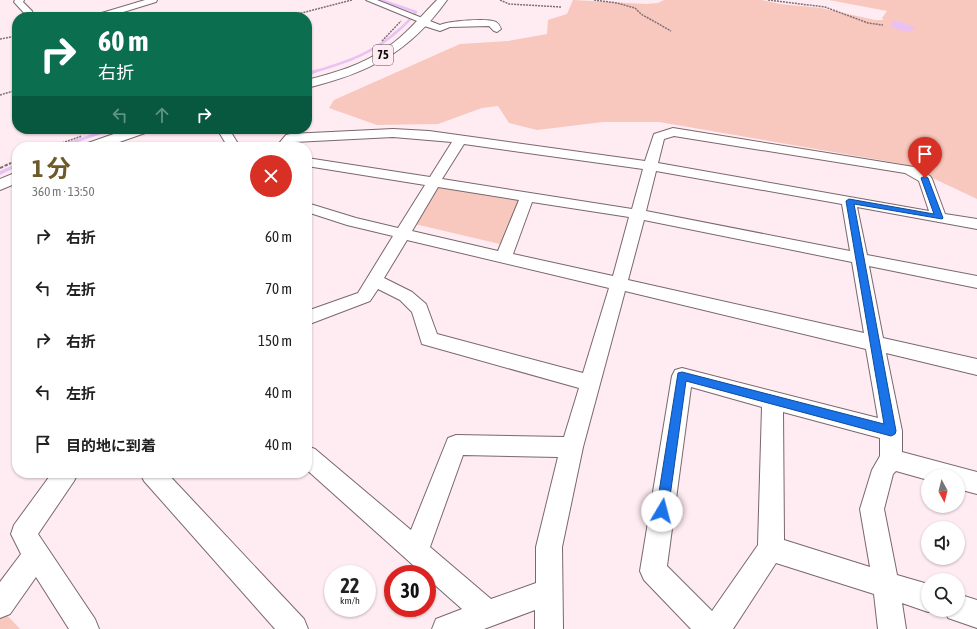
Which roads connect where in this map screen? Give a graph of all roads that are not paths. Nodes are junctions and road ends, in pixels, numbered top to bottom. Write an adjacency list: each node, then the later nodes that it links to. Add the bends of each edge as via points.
1 (20, 0): 5 (street, via 18,2)
2 (153, 0): 6 (street)
3 (370, 0): 7 (street)
4 (442, 0): 7 (main road, 75)
5 (28, 12)
6 (114, 12)
7 (422, 21): 8 (street, via 440,28 449,24 491,23); 9 (main road, 75, via 400,44 376,60)
8 (497, 29)
9 (312, 82)
10 (119, 134): 12 (main road)
11 (460, 139): 13 (street, via 393,133 290,138); 15 (street); 17 (street)
12 (86, 141)
13 (286, 142)
14 (312, 163): 17 (street)
15 (650, 166): 20 (street); 22 (street); 23 (street, via 658,137 673,132 909,170 925,178)
16 (12, 179): 18 (main road)
17 (436, 182): 19 (street); 25 (street)
18 (0, 185)
19 (527, 197): 22 (street); 26 (street)
20 (849, 201): 23 (street); 27 (street)
21 (312, 209): 25 (street, via 352,222)
22 (637, 214): 27 (street); 30 (street)
23 (939, 218): 24 (street)
24 (977, 224)
25 (404, 234): 26 (street); 28 (street)
26 (504, 257): 30 (street)
27 (860, 259): 29 (street); 32 (street)
28 (374, 280): 31 (street, via 364,297); 34 (street, via 406,296 420,309 429,339)
29 (977, 282)
30 (619, 284): 32 (street); 34 (street)
31 (312, 316)
32 (876, 344): 33 (street); 36 (street)
33 (977, 367)
34 (591, 383): 37 (street)
35 (773, 401): 36 (street); 45 (street); 59 (street, via 682,376 653,571)
36 (891, 431): 38 (street)
37 (572, 447): 46 (street, via 456,445); 49 (street, via 549,547)
38 (891, 459): 40 (street); 48 (street, via 883,470 872,509)
39 (312, 460): 46 (street)
40 (927, 469)
41 (62, 478): 47 (street, via 23,534)
42 (157, 478): 56 (street)
43 (965, 480): 44 (street)
44 (977, 483)
45 (771, 549): 48 (street); 60 (street)
46 (416, 551): 53 (street)
47 (36, 555): 51 (street); 55 (street)
48 (886, 585): 50 (street); 61 (street)
49 (548, 592): 53 (street); 58 (street)
50 (921, 596)
51 (0, 604)
52 (965, 610): 54 (street)
53 (487, 613): 57 (street)
54 (977, 614)
55 (85, 629)
56 (294, 629)
57 (446, 629)
58 (549, 629)
59 (711, 629)
60 (716, 629)
61 (892, 629)

